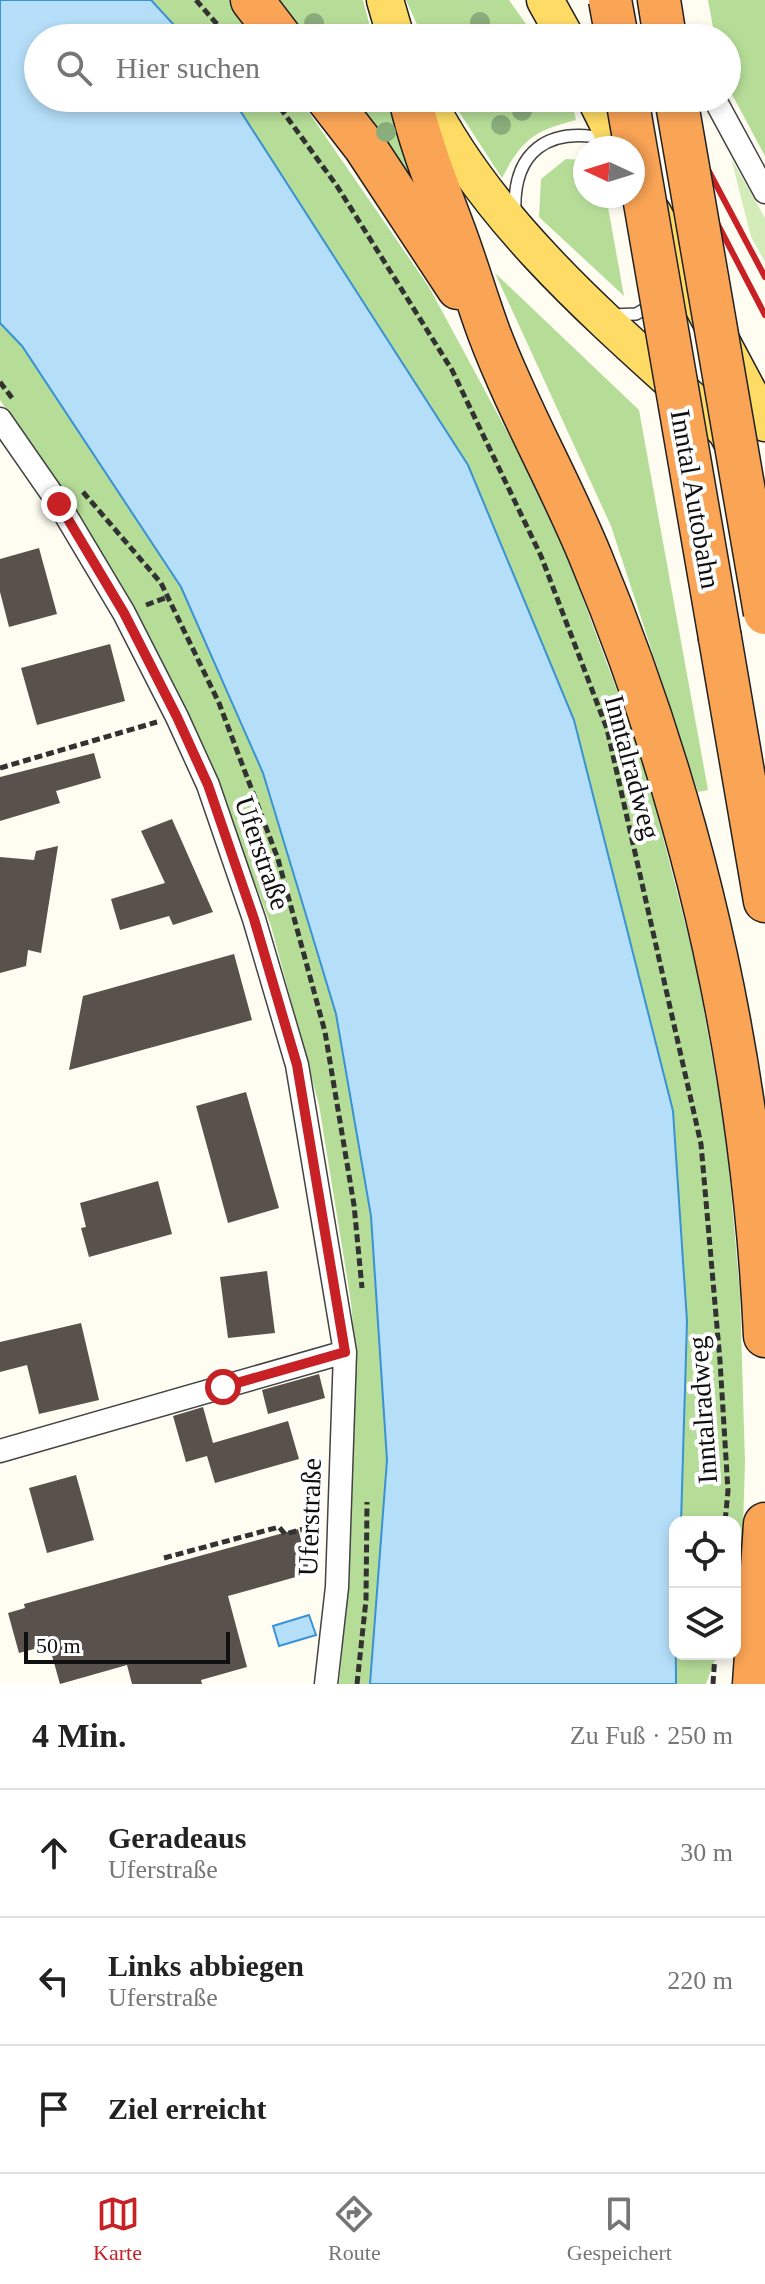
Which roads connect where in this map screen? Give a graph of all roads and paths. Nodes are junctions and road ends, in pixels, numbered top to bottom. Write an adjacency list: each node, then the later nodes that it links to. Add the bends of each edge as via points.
1 (196, 0): 7 (path)
2 (252, 0): 8 (highway)
3 (385, 0): 9 (main road)
4 (545, 0): 10 (main road)
5 (610, 0): 11 (highway, bridge)
6 (659, 0): 12 (highway); 13 (street)
7 (217, 24)
8 (270, 24)
9 (392, 24)
10 (558, 24)
11 (614, 24)
12 (663, 24)
13 (673, 24)
14 (283, 112): 40 (path, Inntalradweg, via 337,186 452,370 541,556 607,729 701,1144 720,1361)
15 (338, 112): 29 (highway)
16 (414, 112): 29 (highway)
17 (435, 112): 26 (main road, via 484,190)
18 (602, 112): 23 (main road)
19 (629, 112): 36 (highway, Inntal Autobahn, bridge)
20 (678, 112): 33 (highway, Inntal Autobahn, bridge)
21 (722, 112): 24 (street)
22 (592, 136): 26 (lane, via 568,135 537,147 527,158 519,174)
23 (614, 136)
24 (765, 192)
25 (645, 197): 27 (main road)
26 (515, 227): 28 (main road)
27 (671, 248): 28 (lane, via 663,287 649,309 623,317); 31 (main road)
28 (593, 309): 32 (main road, via 726,431)
29 (489, 335): 37 (highway, via 592,559 686,829 715,942 752,1157)
30 (0, 419): 34 (street, Uferstraße, via 67,517)
31 (765, 423)
32 (765, 505)
33 (765, 613)
34 (177, 717): 35 (path); 38 (street, Uferstraße, via 213,800 297,1065)
35 (0, 768)
36 (765, 901)
37 (765, 1336)
38 (345, 1352): 39 (street); 41 (street, Uferstraße)
39 (0, 1451)
40 (726, 1516)
41 (339, 1520): 43 (path, via 285,1534 279,1527); 45 (street, Uferstraße)
42 (765, 1524): 47 (highway)
43 (164, 1558)
44 (715, 1660): 46 (path)
45 (326, 1684)
46 (713, 1684)
47 (754, 1684)

